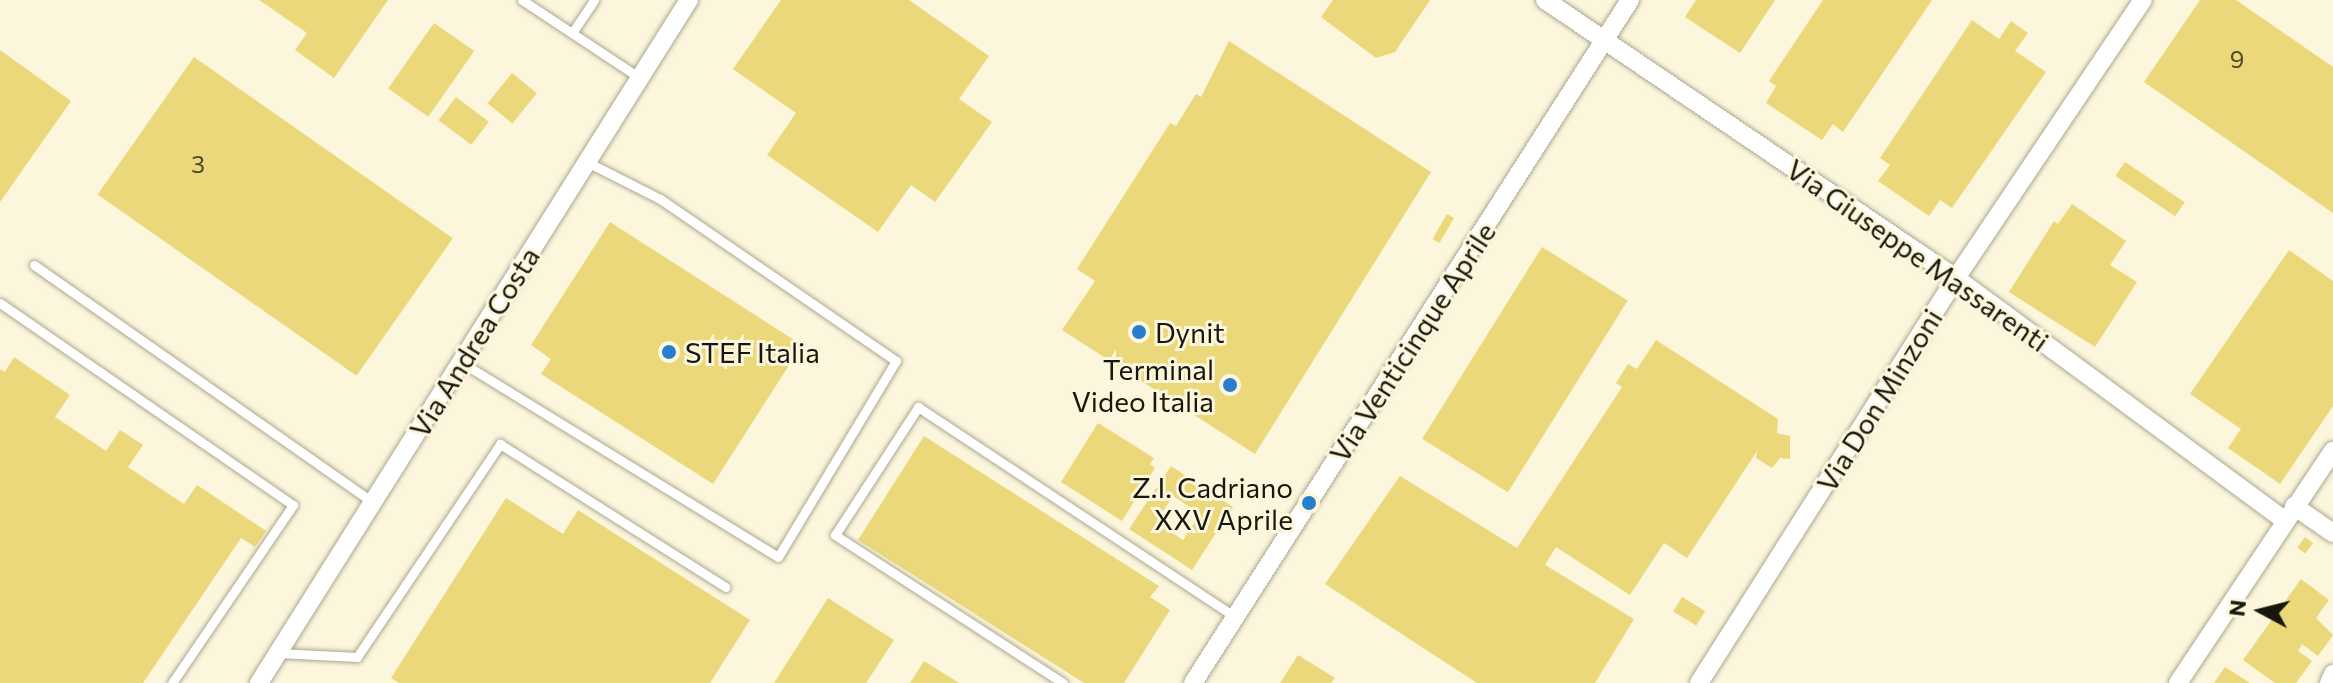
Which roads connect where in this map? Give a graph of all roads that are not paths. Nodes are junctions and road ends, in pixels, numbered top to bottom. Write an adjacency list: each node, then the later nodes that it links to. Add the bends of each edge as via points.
1 (522, 0): 7 (lane)
2 (594, 0): 7 (lane)
3 (689, 0): 9 (street, Via Andrea Costa)
4 (1545, 0): 8 (street, Via Giuseppe Massarenti)
5 (1630, 0): 8 (street, Via Venticinque Aprile)
6 (2143, 0): 12 (street, Via Don Minzoni)
7 (572, 33): 9 (lane)
8 (1603, 41): 12 (street, Via Giuseppe Massarenti); 20 (street, Via Venticinque Aprile)
9 (640, 78): 10 (street, Via Andrea Costa)
10 (587, 162): 14 (street, Via Andrea Costa); 14 (lane, via 660,199 896,361 778,557)
11 (34, 265): 16 (lane)
12 (1956, 278): 17 (street, Via Giuseppe Massarenti); 27 (street, Via Don Minzoni)
13 (0, 303): 23 (lane, via 293,505)
14 (461, 362): 16 (street, Via Andrea Costa)
15 (2333, 451): 17 (street)
16 (373, 502): 21 (street, Via Andrea Costa)
17 (2289, 513): 18 (street, Via Giuseppe Massarenti); 28 (street)
18 (2333, 533)
19 (725, 587): 21 (lane, via 500,444 357,657)
20 (1235, 617): 25 (lane, via 918,407 835,535); 26 (street, Via Venticinque Aprile)
21 (278, 653): 24 (street, Via Andrea Costa)
22 (2333, 674): 29 (street)
23 (172, 683)
24 (259, 683)
25 (1063, 683)
26 (1193, 683)
27 (1699, 683)
28 (2178, 683)
29 (2329, 683)

